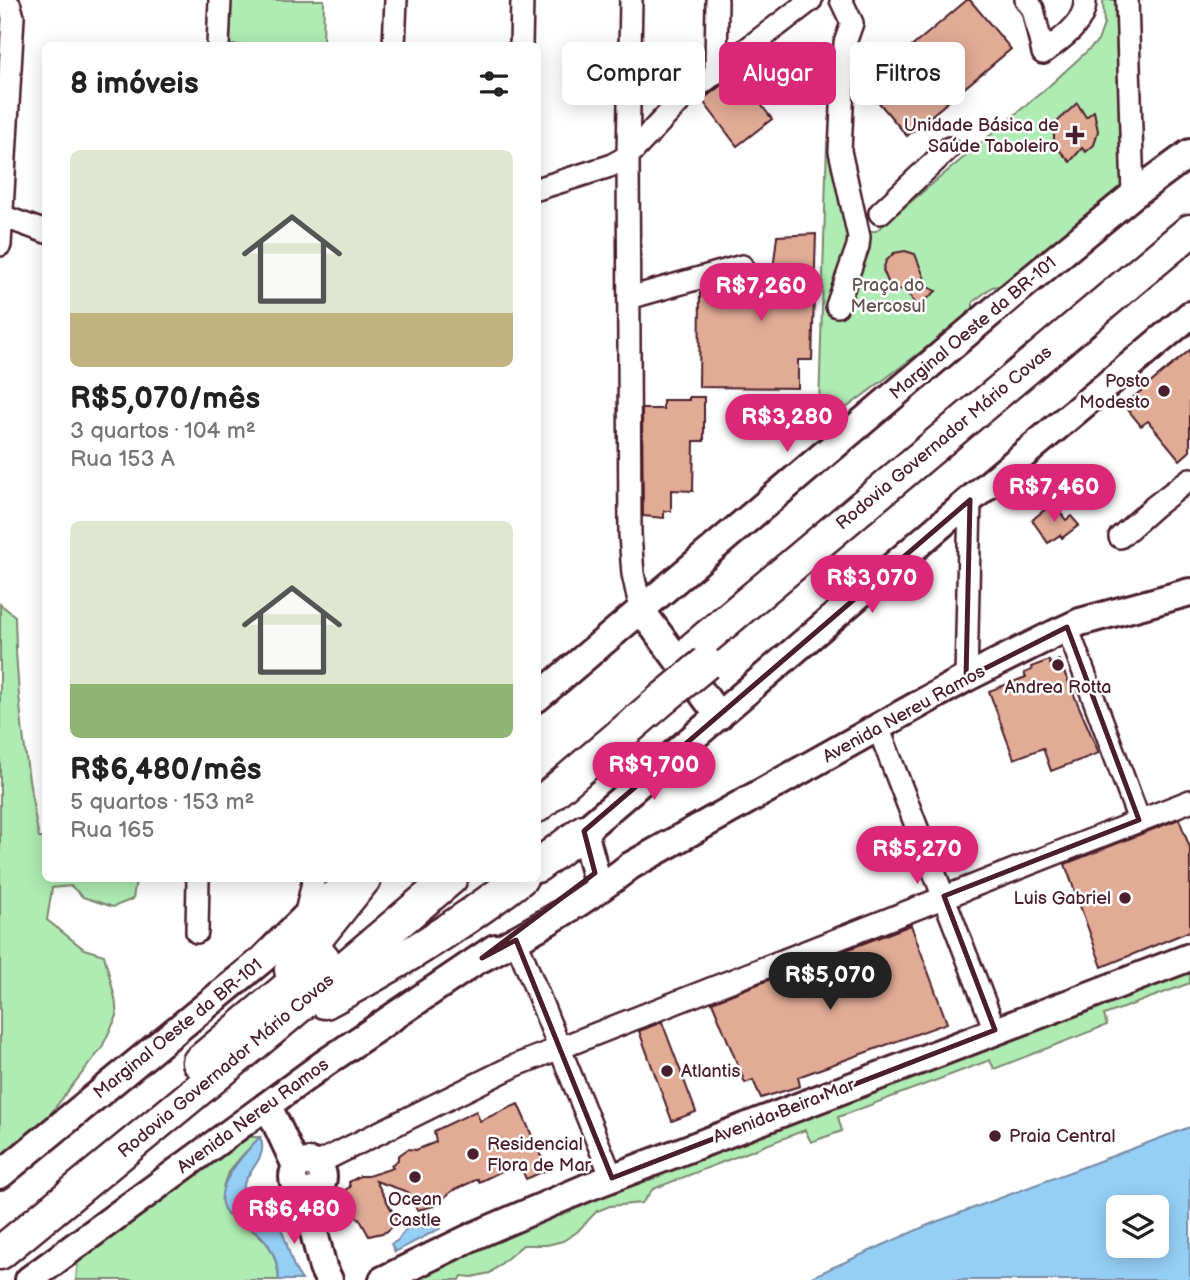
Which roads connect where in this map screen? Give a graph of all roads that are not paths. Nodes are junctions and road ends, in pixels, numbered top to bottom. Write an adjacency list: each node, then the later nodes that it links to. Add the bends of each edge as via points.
1 (220, 0): 12 (street)
2 (396, 0): 13 (street)
3 (522, 0): 14 (street)
4 (631, 0): 19 (street)
5 (717, 0): 15 (street)
6 (811, 0): 15 (street)
7 (841, 0): 30 (street, via 852,23 845,43 840,151 859,237)
8 (1026, 0): 9 (street, via 1033,9 1043,53 1076,26)
9 (1085, 0)
10 (1127, 0): 21 (street)
11 (0, 1): 18 (street, via 10,6 13,17)
12 (218, 42)
13 (394, 42)
14 (522, 42)
15 (716, 71): 19 (street, via 684,97)
16 (949, 148): 22 (street)
17 (1190, 153): 21 (main road, Marginal Oeste da BR-101)
18 (3, 156): 23 (street)
19 (628, 156): 20 (street); 29 (street)
20 (541, 188)
21 (1133, 195): 36 (main road, Marginal Oeste da BR-101)
22 (880, 213)
23 (2, 216): 24 (street); 26 (street)
24 (42, 231)
25 (1190, 231): 38 (highway, Rodovia Governador Mário Covas)
26 (0, 245)
27 (1190, 259): 38 (highway, Rodovia Governador Mário Covas)
28 (742, 266): 29 (street)
29 (629, 298): 36 (street, via 630,535)
30 (837, 306)
31 (1190, 316): 33 (main road)
32 (1190, 479): 34 (street)
33 (970, 499): 39 (street); 42 (main road)
34 (1120, 537)
35 (1190, 592): 37 (main road, Avenida Nereu Ramos)
36 (641, 610): 41 (main road, Marginal Oeste da BR-101); 42 (main road)
37 (1067, 628): 39 (main road, Avenida Nereu Ramos); 47 (street)
38 (700, 656): 40 (highway, Rodovia Governador Mário Covas, bridge)
39 (966, 678): 43 (main road, Avenida Nereu Ramos)
40 (659, 690): 44 (highway, Rodovia Governador Mário Covas); 46 (highway, Rodovia Governador Mário Covas)
41 (541, 695)
42 (719, 716): 48 (main road)
43 (878, 727): 50 (main road, Avenida Nereu Ramos); 59 (street)
44 (541, 776)
45 (1190, 801): 47 (street)
46 (541, 802)
47 (1139, 820): 59 (street)
48 (584, 831): 49 (highway); 51 (main road)
49 (541, 863)
50 (630, 866): 51 (main road, Avenida Nereu Ramos); 60 (main road, Avenida Nereu Ramos)
51 (595, 873): 60 (main road); 65 (main road, Avenida Nereu Ramos)
52 (198, 882): 62 (street)
53 (313, 882): 61 (street)
54 (348, 882): 61 (main road, Marginal Oeste da BR-101)
55 (362, 882): 66 (highway)
56 (414, 882): 66 (highway, Rodovia Governador Mário Covas)
57 (446, 882): 66 (highway, Rodovia Governador Mário Covas)
58 (516, 882): 66 (highway, via 476,913 369,979)
59 (944, 896): 67 (street); 68 (street)
60 (579, 903): 63 (main road, Avenida Nereu Ramos)
61 (305, 917): 71 (main road, Marginal Oeste da BR-101, via 263,959)
62 (197, 932)
63 (516, 940): 65 (main road, Avenida Nereu Ramos); 68 (street)
64 (1190, 957): 67 (main road, Avenida Beira Mar)
65 (482, 958): 69 (main road, Avenida Nereu Ramos)
66 (261, 1024): 73 (highway, Rodovia Governador Mário Covas); 74 (highway, Rodovia Governador Mário Covas)
67 (995, 1030): 72 (main road, Avenida Beira Mar)
68 (560, 1049): 70 (street, via 494,1075); 72 (street)
69 (268, 1106): 70 (main road); 75 (main road, Avenida Nereu Ramos)
70 (306, 1165): 76 (main road, via 293,1172 294,1185 304,1192)
71 (0, 1175)
72 (612, 1178): 77 (main road, Avenida Beira Mar)
73 (0, 1226)
74 (0, 1253)
75 (29, 1280)
76 (329, 1280)
77 (383, 1280)

